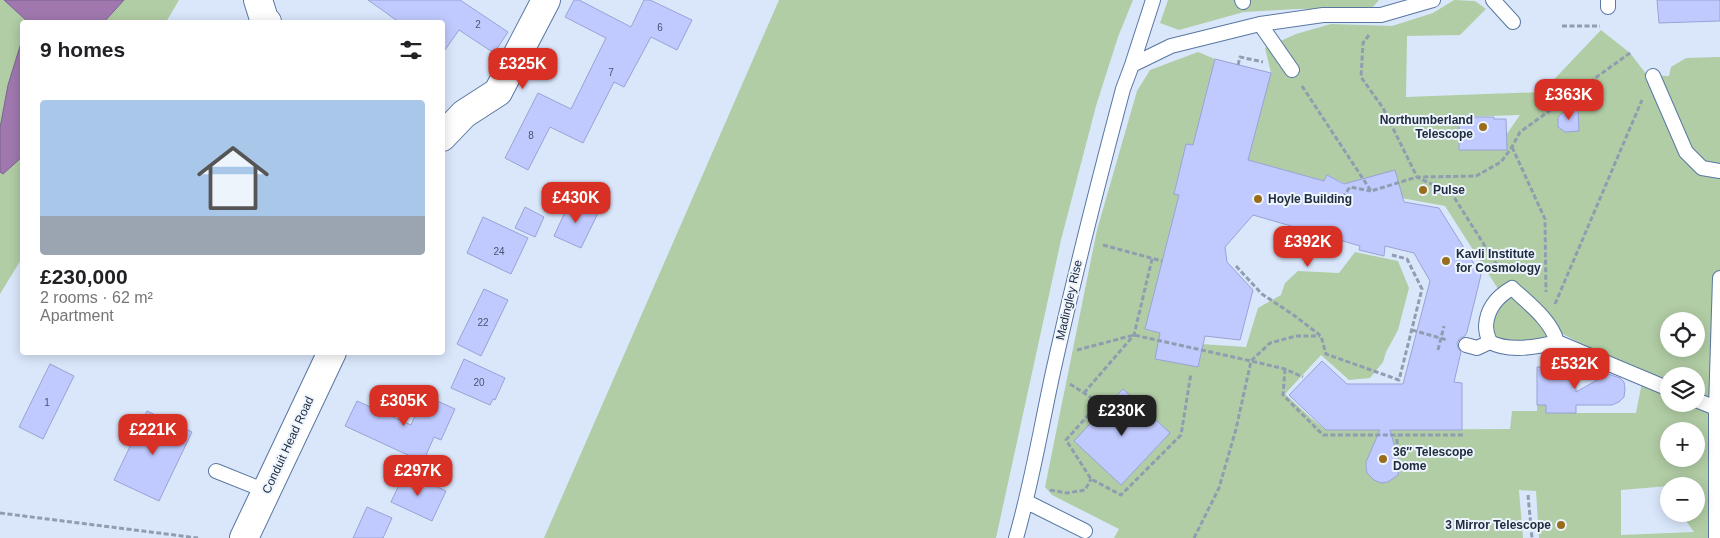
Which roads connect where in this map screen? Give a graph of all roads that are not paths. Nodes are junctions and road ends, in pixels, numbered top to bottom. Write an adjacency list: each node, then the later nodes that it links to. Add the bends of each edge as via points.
1 (258, 0): 6 (street)
2 (546, 0): 12 (street, via 498,92 464,114)
3 (1153, 0): 9 (lane, Madingley Rise)
4 (1433, 0): 8 (lane, via 1381,16 1323,15)
5 (1493, 0): 7 (lane)
6 (265, 20)
7 (1513, 22)
8 (1260, 24): 9 (lane, via 1171,46); 10 (lane)
9 (1132, 65): 24 (lane, Madingley Rise, via 1122,89 1083,240)
10 (1292, 70)
11 (1653, 76): 13 (lane, via 1686,152 1702,168)
12 (445, 134)
13 (1720, 171)
14 (1720, 278): 21 (lane)
15 (1490, 342): 16 (lane, via 1496,346 1536,347); 16 (lane, via 1486,327 1490,309 1499,295 1512,288 1547,322); 17 (lane, via 1477,348)
16 (1557, 342): 19 (lane)
17 (1466, 345)
18 (331, 355): 23 (street, Conduit Head Road)
19 (1660, 384)
20 (1705, 404): 21 (lane)
21 (1716, 408): 28 (lane)
22 (216, 471): 23 (lane)
23 (266, 491): 26 (street, Conduit Head Road)
24 (1027, 502): 25 (lane); 27 (lane, Madingley Rise)
25 (1085, 531)
26 (244, 538)
27 (1016, 538)
28 (1716, 538)

